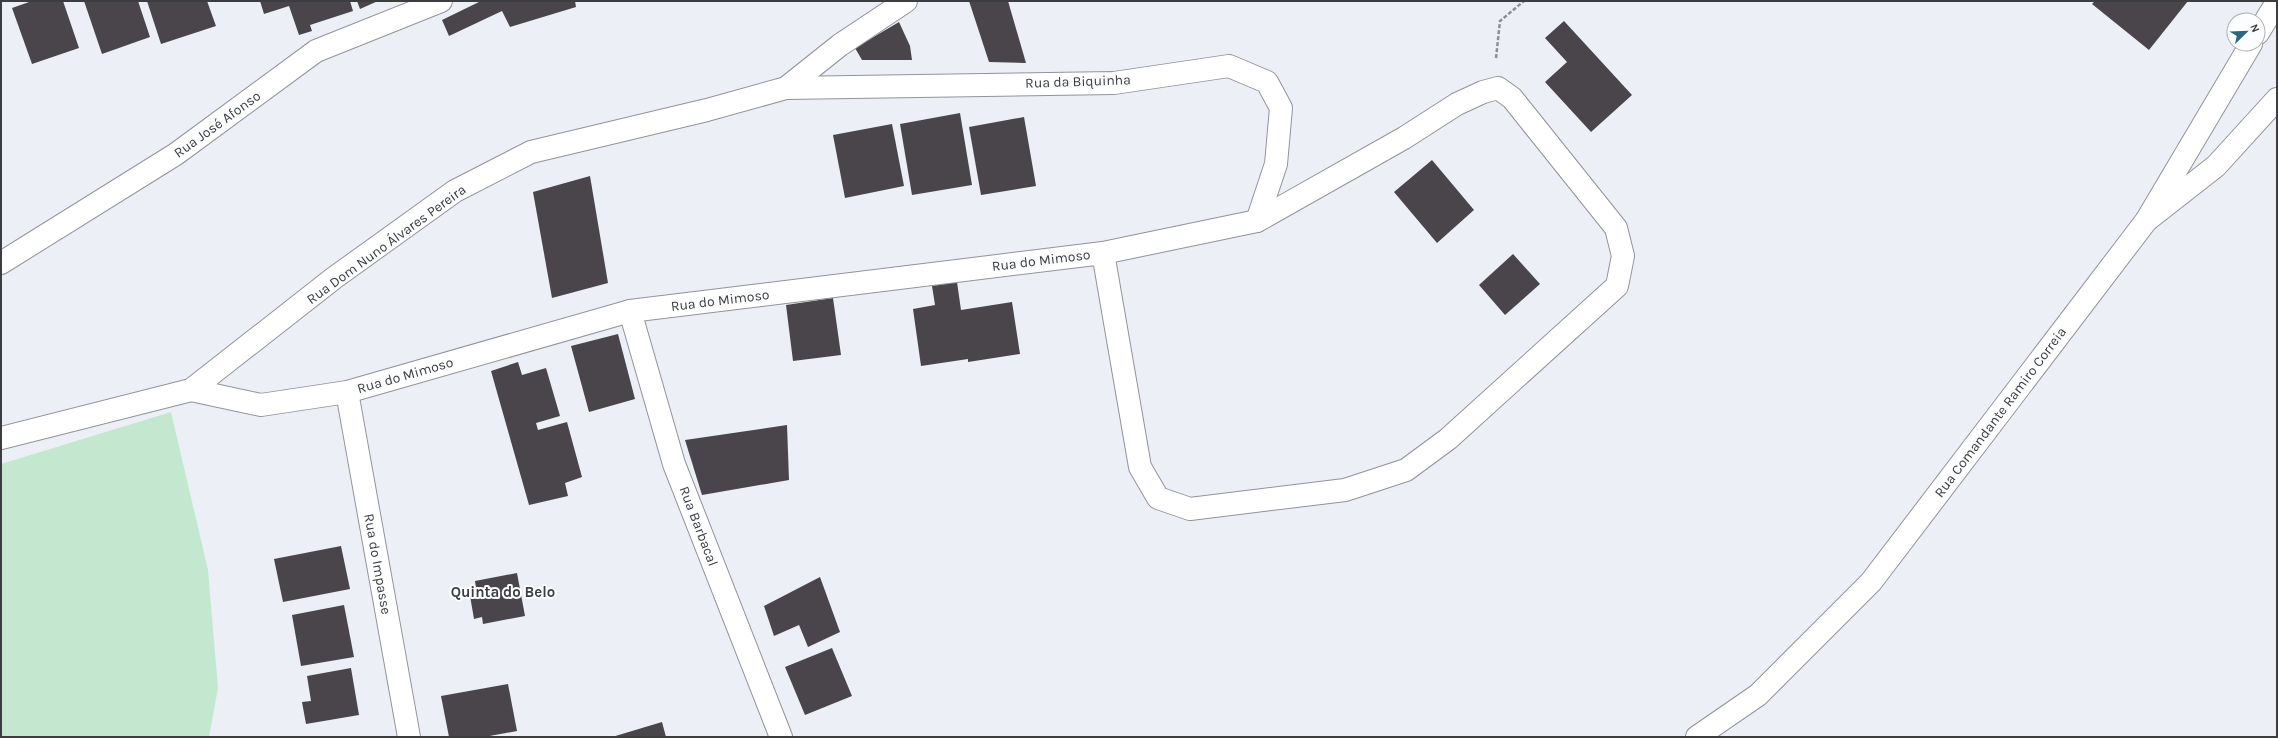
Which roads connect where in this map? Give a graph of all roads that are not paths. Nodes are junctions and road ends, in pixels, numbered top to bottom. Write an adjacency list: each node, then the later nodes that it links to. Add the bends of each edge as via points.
1 (441, 1): 11 (street, Rua José Afonso, via 316,51 176,154)
2 (906, 1): 6 (street, Rua Dom Nuno Álvares Pereira, via 840,45)
3 (2277, 2): 4 (street)
4 (2266, 20)
5 (2246, 52): 9 (street, Rua Comandante Ramiro Correia)
6 (786, 88): 8 (street, Rua da Biquinha, via 1114,83 1229,66 1267,82 1281,108 1276,164); 13 (street, Rua Dom Nuno Álvares Pereira, via 524,155 455,191 334,278)
7 (2277, 98): 9 (street, via 2216,166)
8 (1257, 221): 10 (street, Rua do Mimoso); 10 (street, Rua do Mimoso, via 1404,138 1457,104 1498,88 1512,98 1616,228 1623,256 1617,286 1448,439 1406,470 1345,490 1190,509 1158,498 1140,467)
9 (2146, 221): 18 (street, Rua Comandante Ramiro Correia, via 1871,582 1758,695)
10 (1103, 253): 12 (street, Rua do Mimoso)
11 (1, 263)
12 (630, 311): 14 (street, Rua do Mimoso); 17 (street, Rua Barbacal, via 674,464)
13 (191, 390): 14 (street, Rua do Mimoso, via 261,405); 15 (street, Rua Dom Nuno Álvares Pereira)
14 (347, 392): 16 (street, Rua do Impasse)
15 (1, 438)
16 (409, 737)
17 (781, 737)
18 (1697, 737)

